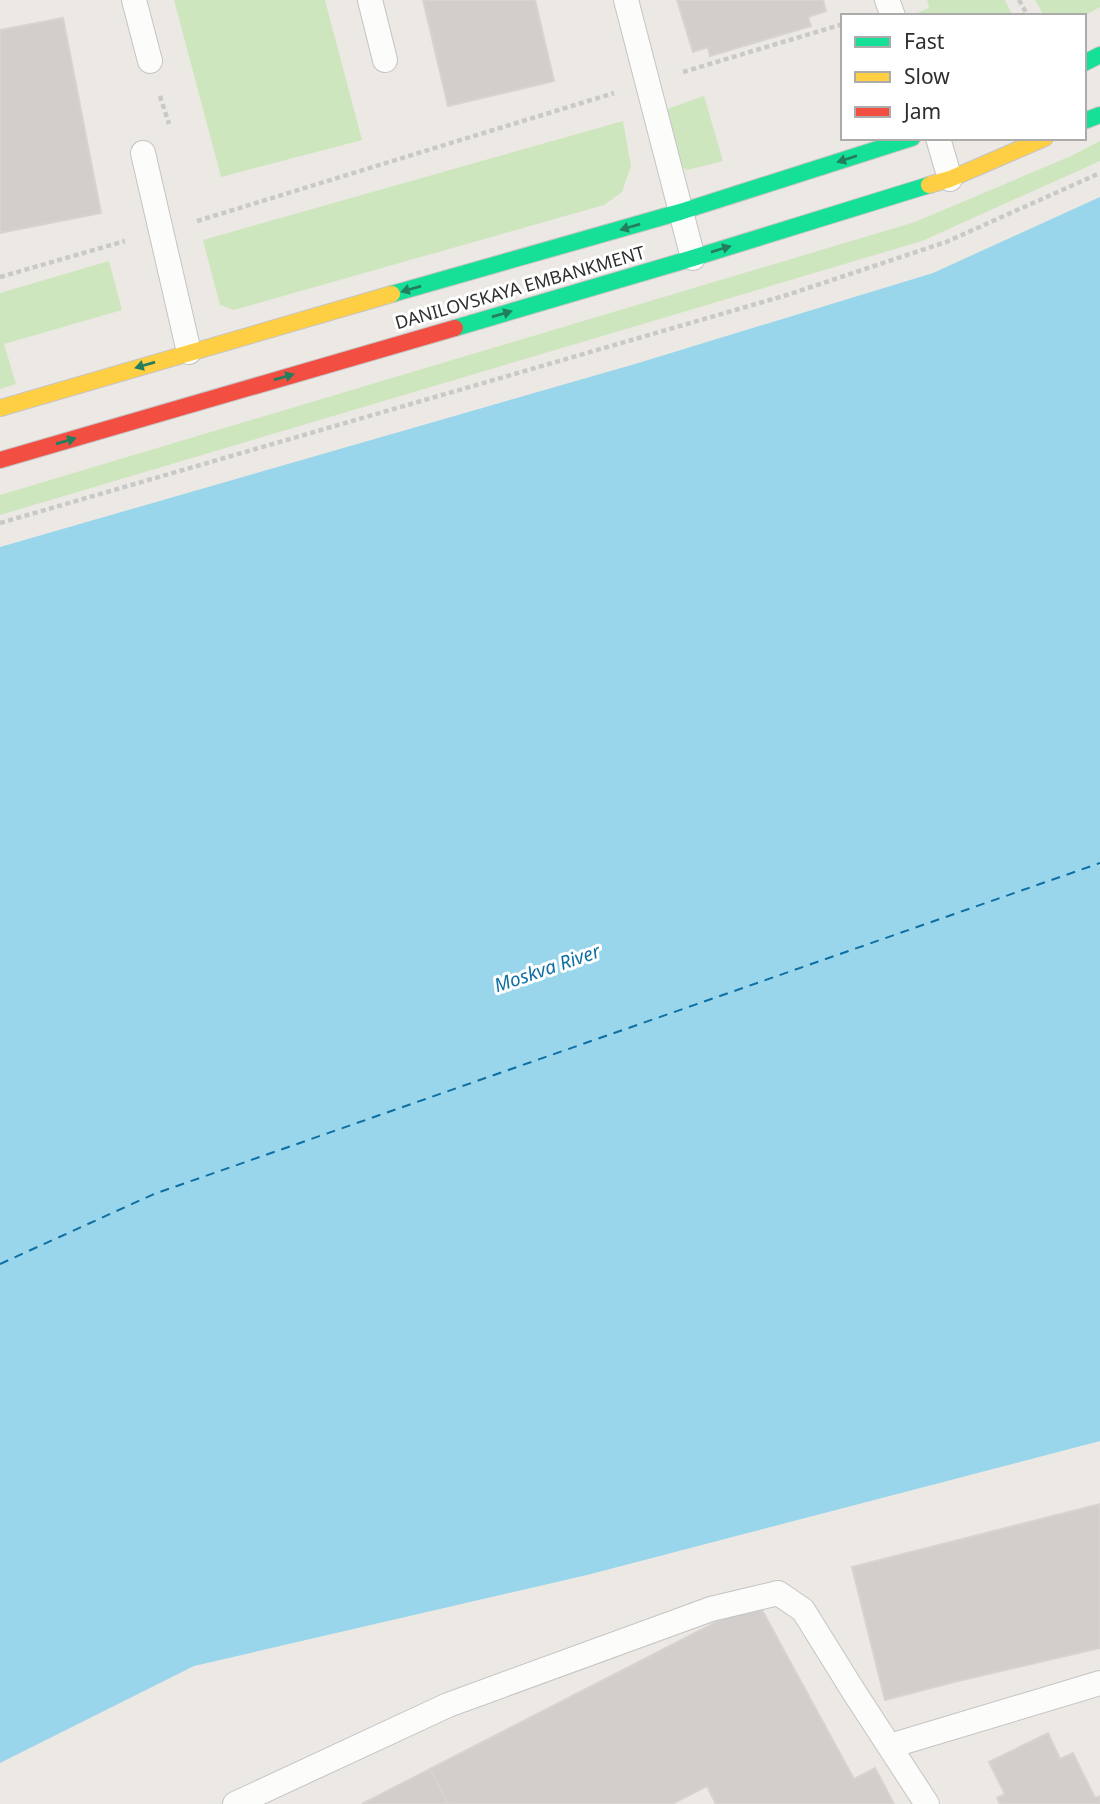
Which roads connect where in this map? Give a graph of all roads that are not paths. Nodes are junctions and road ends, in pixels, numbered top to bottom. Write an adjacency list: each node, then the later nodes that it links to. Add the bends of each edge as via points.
1 (134, 0): 5 (lane)
2 (370, 0): 4 (lane)
3 (626, 0): 11 (lane)
4 (385, 60)
5 (150, 61)
6 (906, 140): 11 (main road, DANILOVSKAYA EMBANKMENT, one-way to 11)
7 (939, 140): 10 (lane)
8 (1040, 140): 10 (main road, DANILOVSKAYA EMBANKMENT)
9 (143, 153): 13 (lane)
10 (950, 179): 12 (main road, DANILOVSKAYA EMBANKMENT, one-way to 10)
11 (680, 212): 12 (lane); 13 (main road, DANILOVSKAYA EMBANKMENT, one-way to 13)
12 (693, 258): 15 (main road, DANILOVSKAYA EMBANKMENT, one-way to 12)
13 (188, 352): 14 (main road, DANILOVSKAYA EMBANKMENT, one-way to 14)
14 (0, 408)
15 (0, 460)
16 (1100, 1684): 17 (lane)
17 (890, 1746): 18 (lane, via 803,1610 778,1594 711,1609 448,1705); 19 (lane)
18 (235, 1804)
19 (927, 1804)

